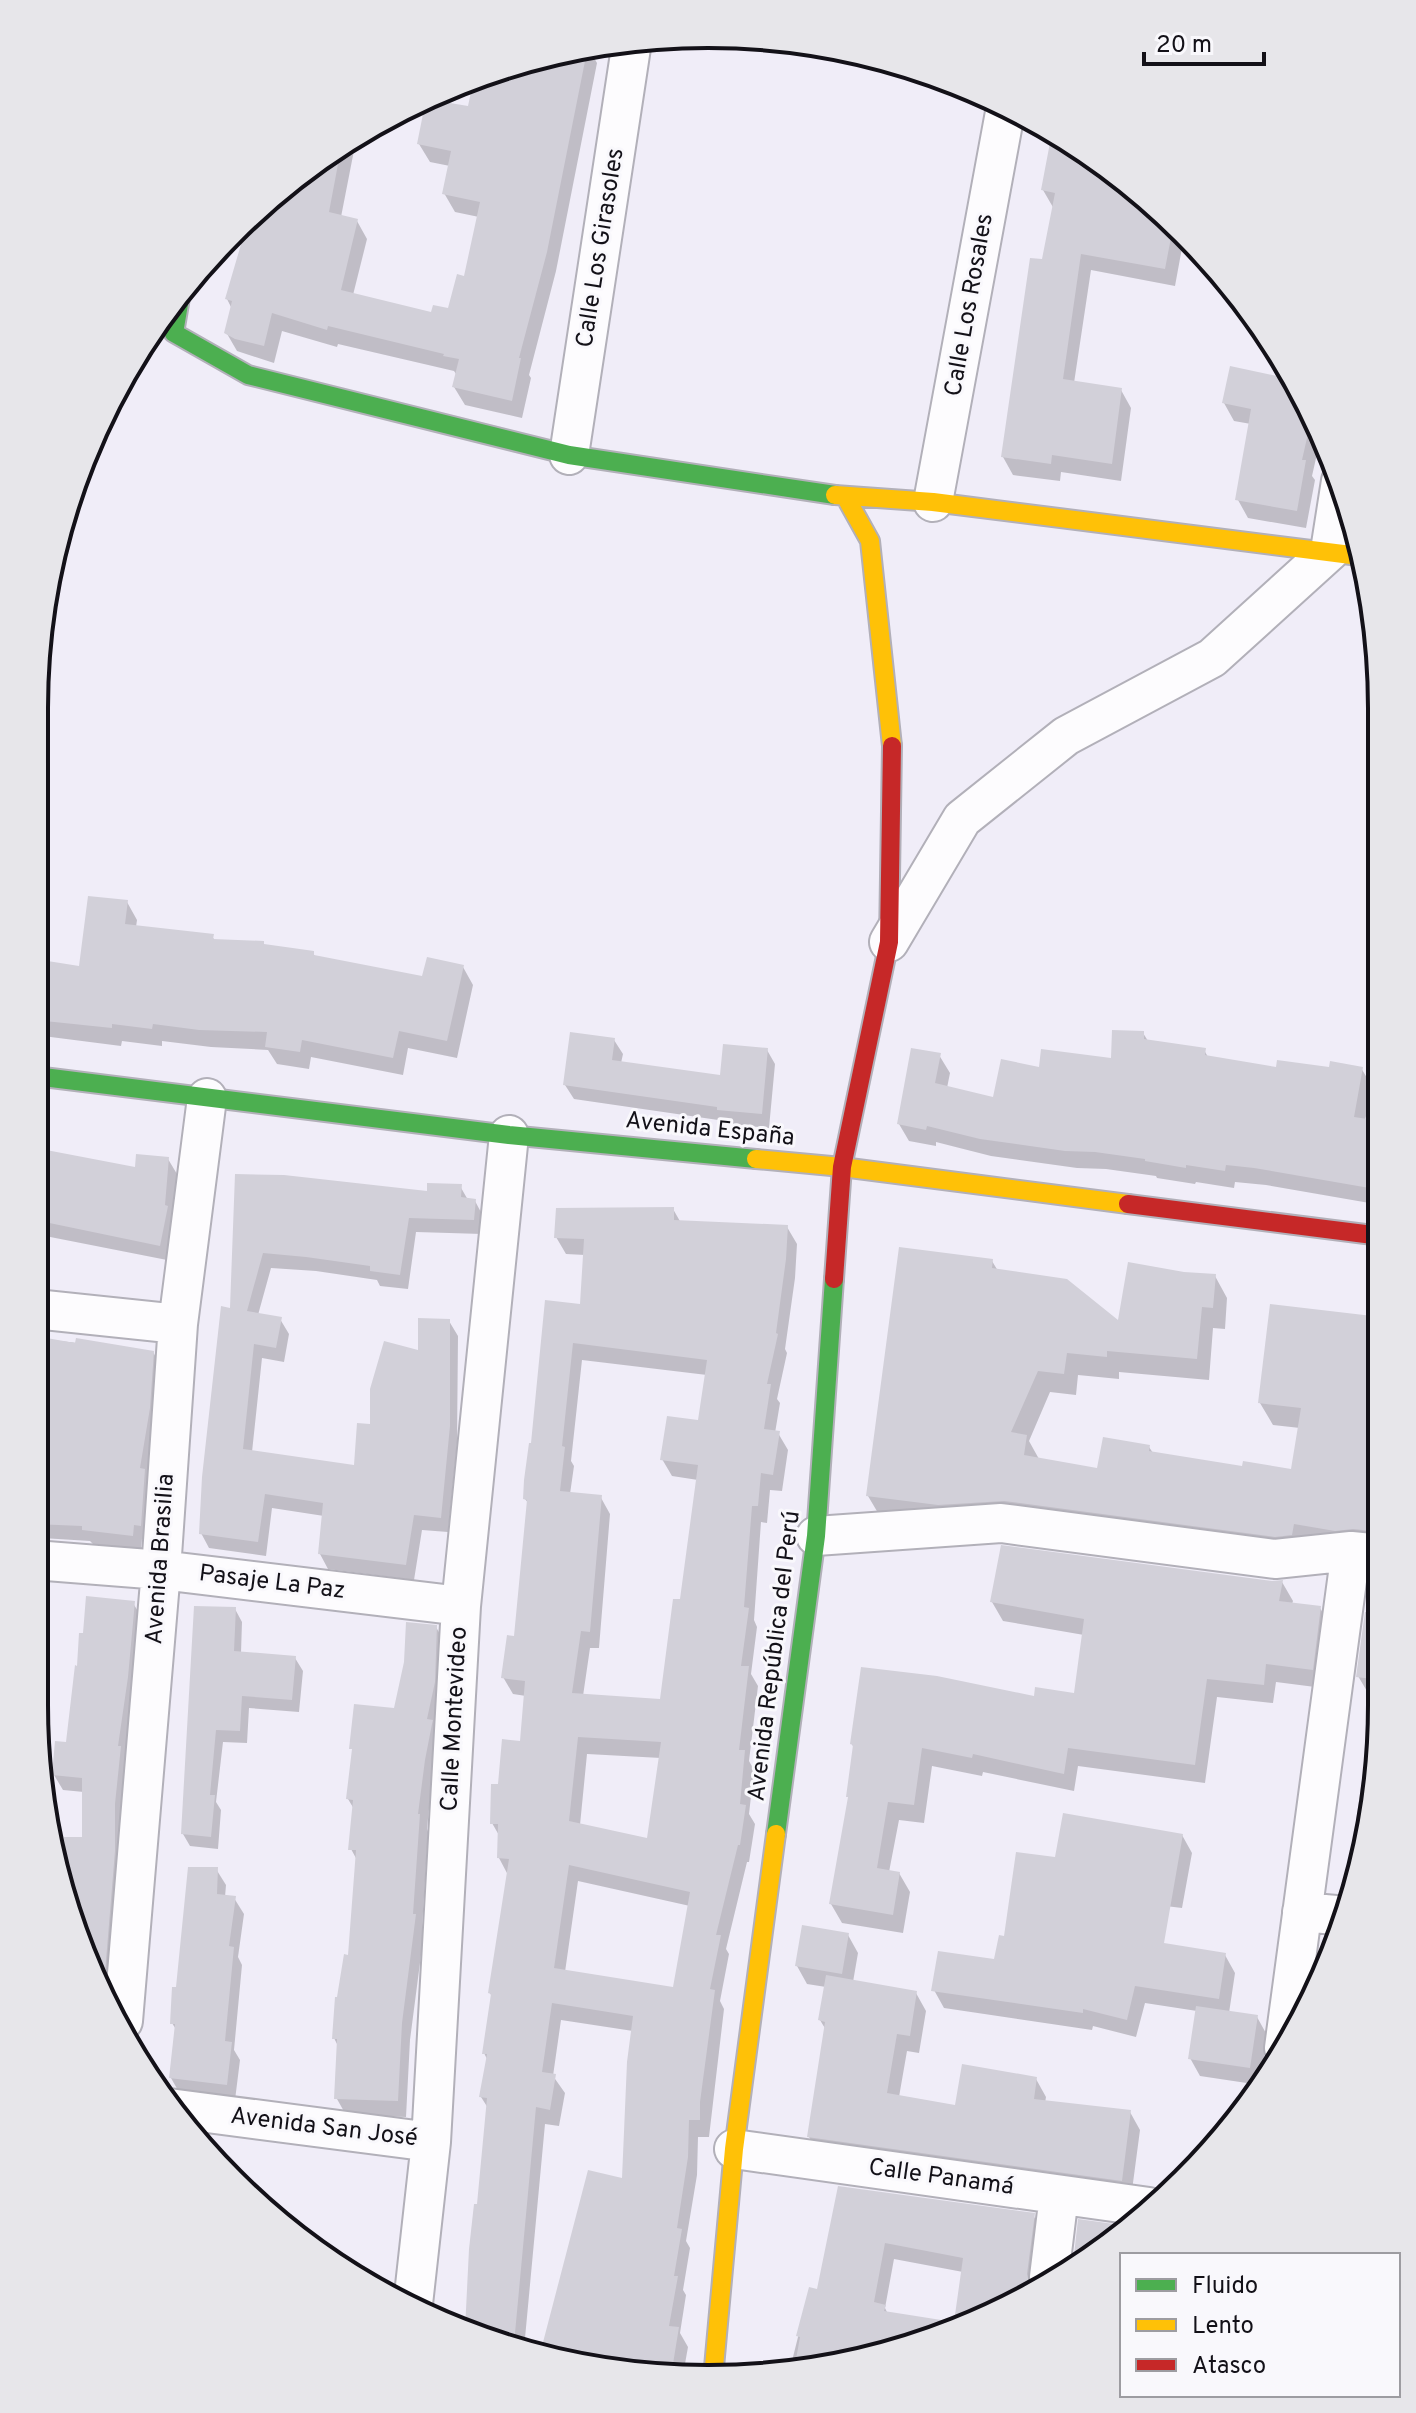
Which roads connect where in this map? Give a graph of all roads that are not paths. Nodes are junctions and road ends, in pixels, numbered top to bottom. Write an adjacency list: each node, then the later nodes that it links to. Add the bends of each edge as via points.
1 (630, 53): 4 (street, Calle Los Girasoles)
2 (1004, 118): 6 (street, Calle Los Rosales)
3 (177, 316): 4 (street, via 174,333 248,375)
4 (569, 455): 5 (street)
5 (845, 496): 6 (street); 9 (street, Avenida República del Perú, via 870,541 893,753)
6 (933, 502): 8 (street)
7 (1343, 527): 8 (street)
8 (1344, 554): 9 (street, via 1212,658 1066,736 962,819)
9 (889, 942): 13 (street, Avenida República del Perú)
10 (48, 1078): 11 (street, Avenida España)
11 (207, 1098): 12 (street, Avenida España); 16 (street, Avenida Brasilia)
12 (509, 1135): 13 (street, Avenida España); 21 (street, Calle Montevideo)
13 (842, 1167): 14 (street, Avenida España); 17 (street, Avenida República del Perú)
14 (1368, 1234)
15 (48, 1310): 16 (street)
16 (178, 1324): 20 (street, Avenida Brasilia)
17 (816, 1536): 18 (street, via 1001,1523 1275,1559); 28 (street, Avenida República del Perú)
18 (1366, 1552): 22 (street)
19 (48, 1561): 20 (street, Pasaje La Paz)
20 (161, 1570): 21 (street, Pasaje La Paz); 24 (street, Avenida Brasilia)
21 (461, 1606): 27 (street, Calle Montevideo)
22 (1302, 1912): 23 (street); 25 (street)
23 (1334, 1915)
24 (124, 2012)
25 (1288, 2020)
26 (187, 2110): 27 (street, Avenida San José)
27 (431, 2142): 32 (street, Calle Montevideo)
28 (734, 2149): 29 (street, Calle Panamá); 33 (street, Avenida República del Perú)
29 (1059, 2195): 30 (street, Calle Panamá); 31 (street)
30 (1138, 2205)
31 (1050, 2270)
32 (414, 2296)
33 (714, 2365)

